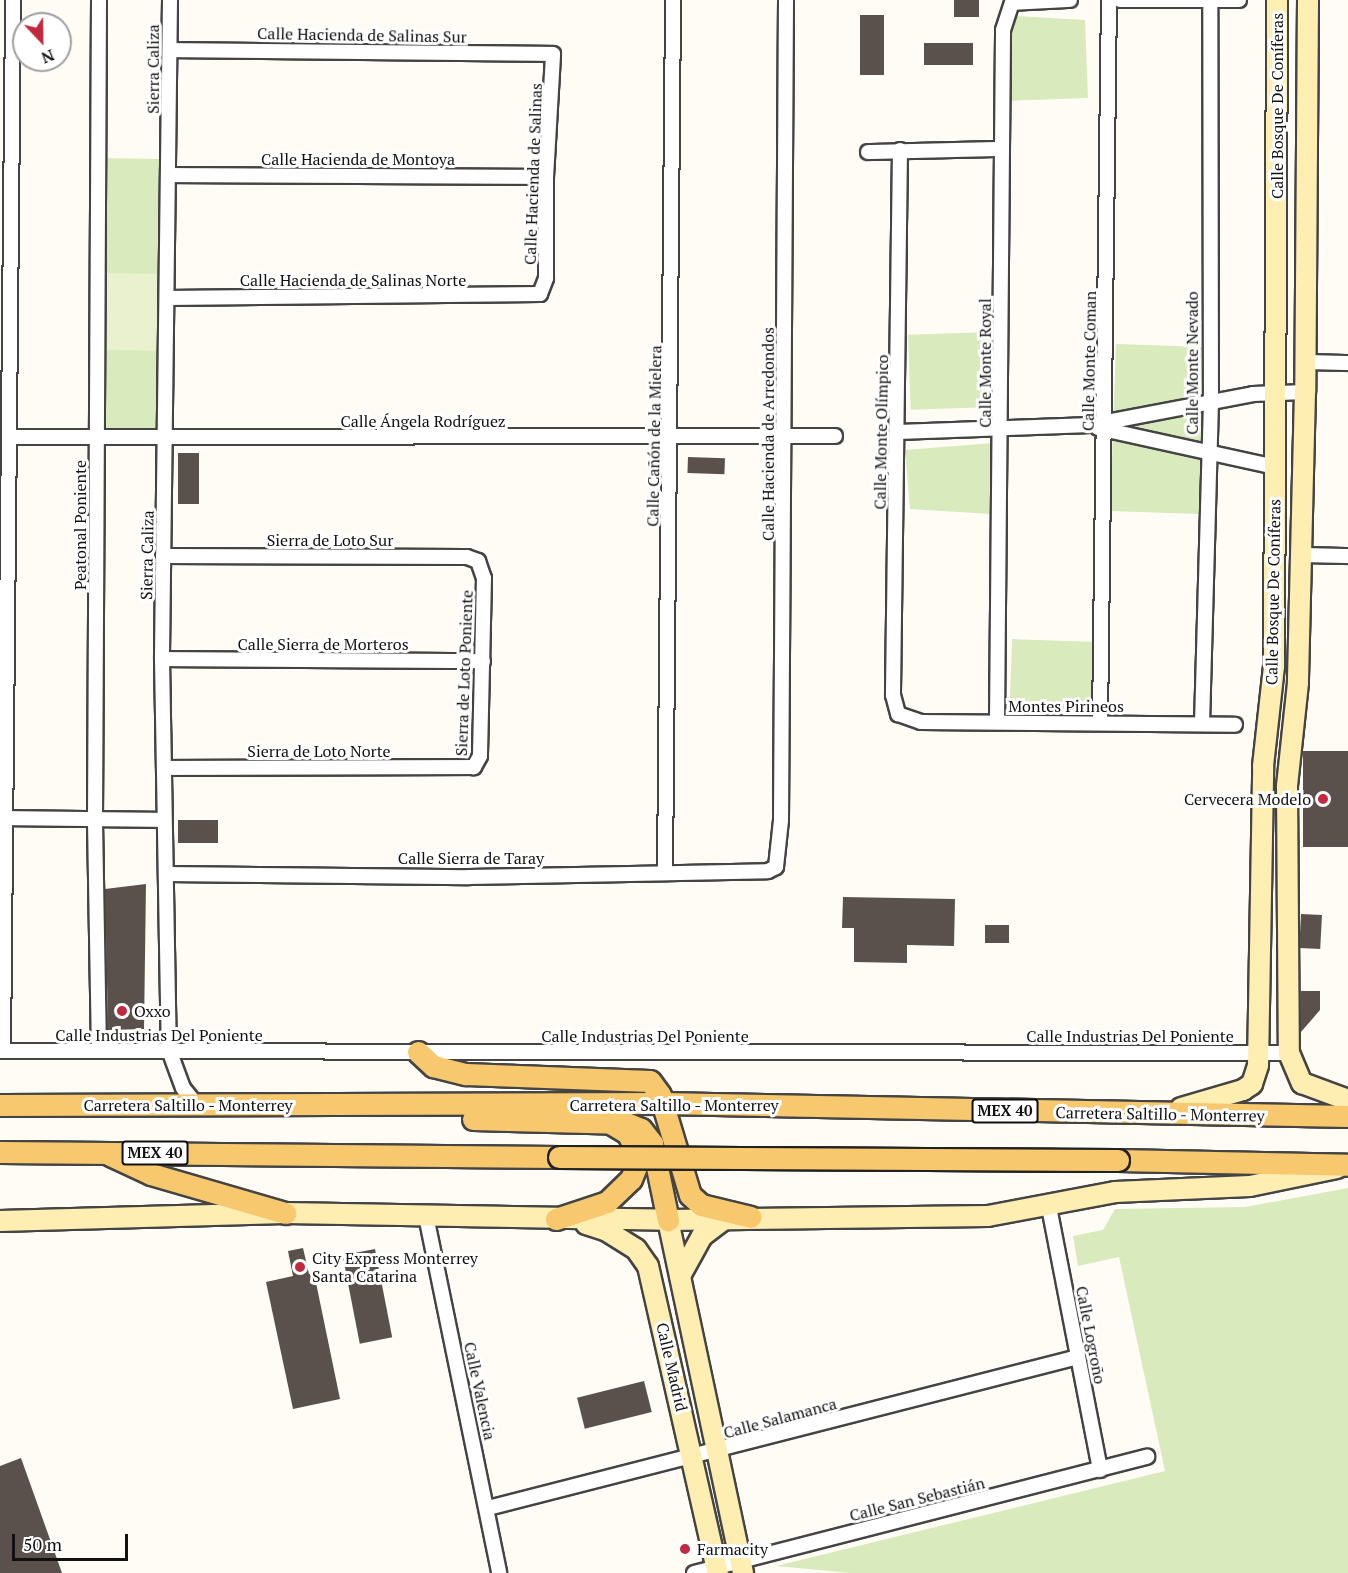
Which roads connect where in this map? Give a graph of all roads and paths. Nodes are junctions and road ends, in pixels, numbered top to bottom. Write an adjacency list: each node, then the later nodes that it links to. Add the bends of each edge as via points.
1 (13, 0): 20 (street)
2 (99, 0): 35 (street, Peatonal Poniente)
3 (170, 0): 13 (street, Sierra Caliza)
4 (673, 0): 32 (street, Calle Cañón de la Mielera)
5 (786, 0): 31 (street, Calle Hacienda de Arredondos)
6 (1070, 0): 15 (street, Calle Monte Royal, via 1022,0 1009,5 1003,30)
7 (1109, 0): 28 (street, Calle Monte Coman)
8 (1120, 0): 12 (street)
9 (1239, 0): 12 (street)
10 (1277, 0): 26 (street, Calle Bosque De Coníferas)
11 (1308, 0): 23 (street, Calle Bosque De Coníferas)
12 (1210, 2): 27 (street, Calle Monte Nevado)
13 (170, 50): 14 (street, Calle Hacienda de Salinas Sur); 18 (street, Sierra Caliza)
14 (553, 54): 19 (street, Calle Hacienda de Salinas)
15 (1000, 149): 16 (street); 29 (street, Calle Monte Royal)
16 (900, 150): 17 (street); 30 (street, Calle Monte Olímpico)
17 (868, 152)
18 (169, 175): 19 (street, Calle Hacienda de Montoya); 22 (street, Sierra Caliza)
19 (546, 177): 21 (street, Calle Hacienda de Salinas, via 546,278)
20 (5, 274): 34 (street)
21 (540, 294): 22 (street, Calle Hacienda de Salinas Norte)
22 (167, 297): 36 (street, Sierra Caliza)
23 (1305, 362): 24 (street); 25 (street, Calle Bosque De Coníferas)
24 (1348, 363)
25 (1305, 392): 26 (street); 40 (street, Calle Bosque De Coníferas)
26 (1275, 393): 27 (street); 38 (street, Calle Bosque De Coníferas)
27 (1211, 404): 28 (street); 37 (street, Calle Monte Nevado)
28 (1100, 426): 29 (street); 37 (street); 48 (street, Calle Monte Coman)
29 (1002, 427): 30 (street); 47 (street, Calle Monte Royal)
30 (898, 432): 46 (street, Calle Monte Olímpico, via 893,695)
31 (785, 435): 32 (street, Calle Ángela Rodríguez); 33 (street, Calle Ángela Rodríguez); 56 (street, Calle Hacienda de Arredondos, via 781,820)
32 (671, 436): 36 (street, Calle Ángela Rodríguez); 57 (street, Calle Cañón de la Mielera)
33 (835, 436)
34 (11, 437): 35 (street, Calle Ángela Rodríguez); 39 (street)
35 (97, 438): 36 (street, Calle Ángela Rodríguez); 54 (street, Peatonal Poniente)
36 (165, 439): 41 (street, Sierra Caliza)
37 (1208, 451): 38 (street); 49 (street, Calle Monte Nevado)
38 (1275, 467): 63 (street, Calle Bosque De Coníferas, via 1274,668 1263,766)
39 (4, 535): 53 (street)
40 (1300, 555): 42 (street); 64 (street, Calle Bosque De Coníferas, via 1298,683 1287,786)
41 (163, 556): 43 (street, Sierra de Loto Sur, via 467,557 478,561); 44 (street, Sierra Caliza)
42 (1348, 556)
43 (484, 578): 45 (street, Sierra de Loto Poniente)
44 (162, 659): 45 (street, Calle Sierra de Morteros); 52 (street, Sierra Caliza)
45 (483, 661): 51 (street, Sierra de Loto Poniente, via 480,756)
46 (898, 714): 47 (street, Montes Pirineos, via 921,722)
47 (997, 722): 48 (street, Montes Pirineos)
48 (1100, 723): 49 (street, Montes Pirineos)
49 (1202, 724): 50 (street, Montes Pirineos)
50 (1235, 725)
51 (474, 767): 52 (street, Sierra de Loto Norte)
52 (165, 768): 55 (street, Sierra Caliza)
53 (3, 818): 54 (street); 60 (street)
54 (95, 820): 55 (street); 61 (street, Peatonal Poniente)
55 (164, 820): 58 (street, Sierra Caliza)
56 (776, 867): 57 (street, Calle Sierra de Taray, via 768,871)
57 (665, 872): 58 (street, Calle Sierra de Taray, via 469,876)
58 (166, 874): 59 (street, Sierra Caliza)
59 (170, 1050): 61 (street, Calle Industrias Del Poniente); 62 (street, Calle Industrias Del Poniente); 67 (street, Sierra Caliza, via 183,1088)
60 (2, 1051): 61 (street, Calle Industrias Del Poniente)
61 (99, 1051)
62 (418, 1052): 63 (street, Calle Industrias Del Poniente); 66 (main road, via 433,1066 466,1074 646,1080 656,1086)
63 (1259, 1053): 64 (street, Calle Industrias Del Poniente); 70 (street, Calle Bosque De Coníferas, via 1252,1084 1243,1090)
64 (1289, 1053): 65 (street, Calle Bosque De Coníferas, via 1302,1083)
65 (1348, 1100)
66 (662, 1103): 69 (main road, Carretera Saltillo - Monterrey / MEX 40); 70 (main road, Carretera Saltillo - Monterrey / MEX 40); 80 (main road, via 690,1195 701,1205)
67 (196, 1104): 68 (main road, Carretera Saltillo - Monterrey / MEX 40); 69 (main road, Carretera Saltillo - Monterrey / MEX 40)
68 (0, 1105)
69 (379, 1107): 72 (main road, via 391,1114 427,1117)
70 (1159, 1115): 71 (main road, Carretera Saltillo - Monterrey / MEX 40)
71 (1348, 1116)
72 (610, 1123): 81 (main road, via 627,1133 636,1149 637,1164 631,1179 607,1202); 82 (main road, via 634,1126 650,1138)
73 (0, 1152): 74 (main road, MEX 40)
74 (104, 1153): 75 (main road, MEX 40, bridge); 77 (main road, via 151,1174)
75 (1348, 1165): 76 (street, via 1250,1186 1135,1190)
76 (1049, 1207): 80 (street, via 988,1216); 85 (street, Calle Logroño)
77 (285, 1213): 78 (street); 83 (street)
78 (426, 1215): 81 (street); 90 (street, Calle Valencia)
79 (727, 1217): 80 (street); 82 (street); 84 (street, via 702,1236)
80 (752, 1217)
81 (556, 1219): 82 (street); 88 (street, Calle Madrid, via 607,1231 636,1249 648,1266)
82 (668, 1220): 84 (street, Calle Madrid)
83 (0, 1221)
84 (680, 1276): 86 (street, Calle Madrid)
85 (1078, 1357): 86 (street, Calle Salamanca); 89 (street, Calle Logroño)
86 (717, 1452): 88 (street, Calle Salamanca); 91 (street, Calle Madrid)
87 (1147, 1457): 89 (street, Calle San Sebastián)
88 (692, 1458): 90 (street, Calle Salamanca); 92 (street, Calle Madrid)
89 (1100, 1470): 91 (street, Calle San Sebastián)
90 (488, 1508): 93 (street, Calle Valencia)
91 (742, 1567): 92 (street, Calle San Sebastián)
92 (717, 1570): 94 (street, Calle San Sebastián)
93 (499, 1573)
94 (694, 1573)

